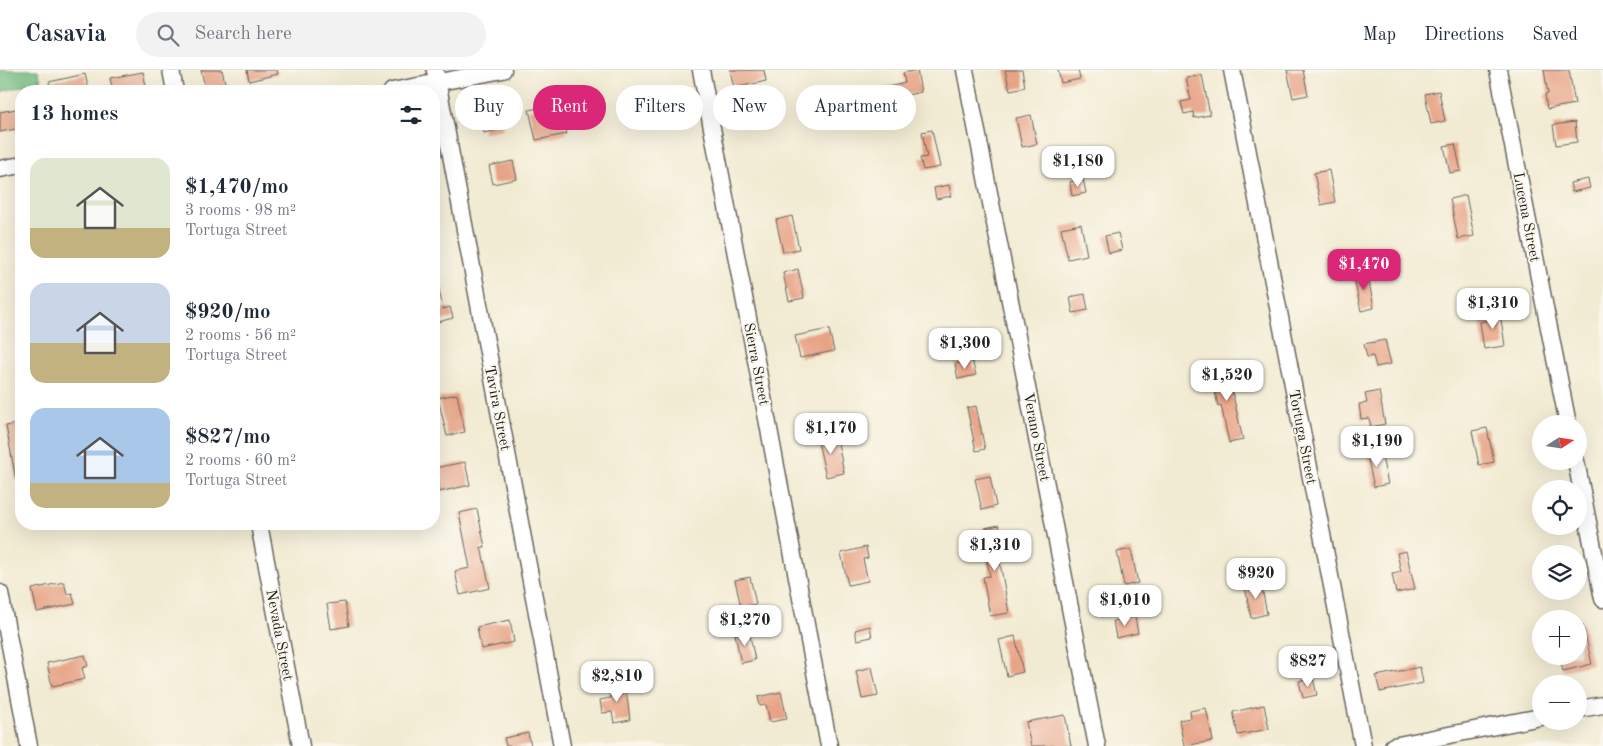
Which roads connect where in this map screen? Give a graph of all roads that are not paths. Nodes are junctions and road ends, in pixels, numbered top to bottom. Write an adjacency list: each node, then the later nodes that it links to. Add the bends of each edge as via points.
1 (171, 70): 8 (street)
2 (503, 70): 7 (street)
3 (701, 70): 24 (street, Sierra Street)
4 (965, 70): 25 (street, Verano Street)
5 (1232, 70): 26 (street, Tortuga Street)
6 (1498, 70): 13 (street, Lucena Street)
7 (436, 76): 9 (street)
8 (174, 85)
9 (410, 85)
10 (440, 97): 23 (street, Tavira Street)
11 (15, 166): 12 (street)
12 (0, 169)
13 (1566, 415)
14 (1578, 470): 17 (street)
15 (259, 530): 22 (street, Nevada Street)
16 (0, 593): 21 (street)
17 (1603, 599)
18 (1603, 705): 19 (street)
19 (1587, 708)
20 (1532, 719): 27 (street)
21 (29, 746)
22 (301, 746)
23 (562, 746)
24 (829, 746)
25 (1097, 746)
26 (1363, 746)
27 (1393, 746)

